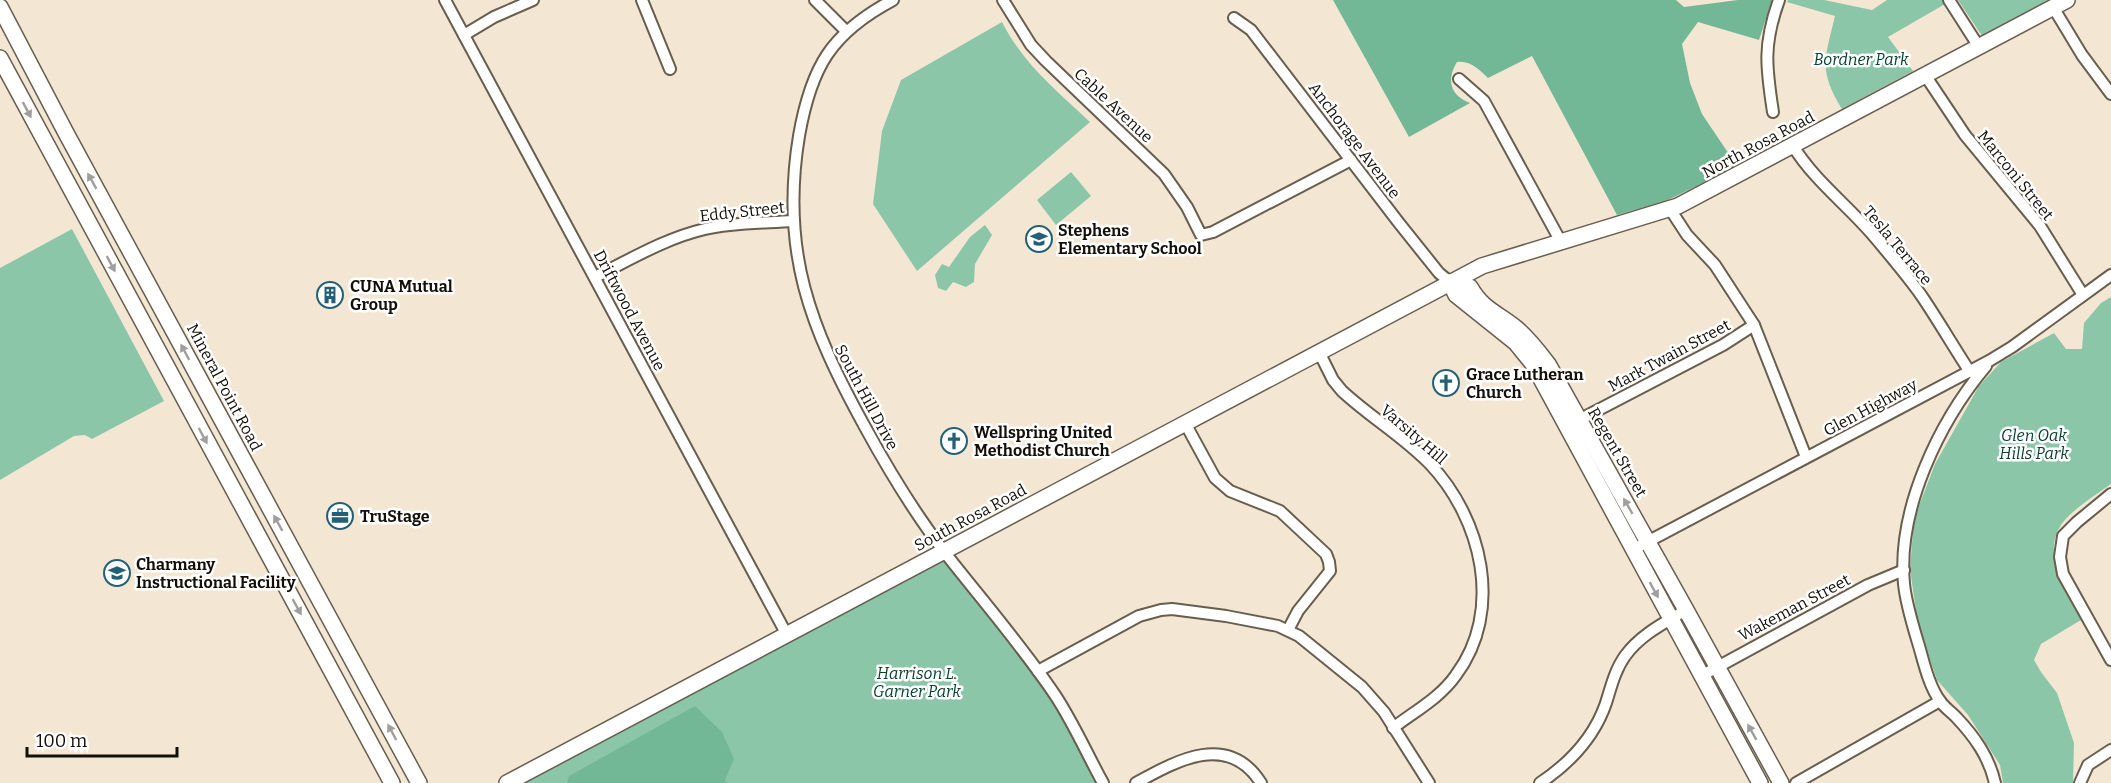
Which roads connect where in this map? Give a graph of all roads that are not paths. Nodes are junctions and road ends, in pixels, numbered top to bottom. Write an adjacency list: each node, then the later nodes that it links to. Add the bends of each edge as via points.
1 (445, 0): 13 (street, Driftwood Avenue)
2 (532, 0): 13 (street)
3 (642, 0): 16 (street)
4 (815, 0): 12 (street)
5 (893, 0): 12 (street, South Hill Drive)
6 (1004, 0): 22 (street, Cable Avenue, via 1031,45 1164,174 1201,236)
7 (1779, 0): 20 (street, via 1767,44)
8 (1949, 0): 14 (street)
9 (2060, 4): 14 (street, North Rosa Road); 19 (street, via 2082,55)
10 (0, 7): 55 (street, Mineral Point Road, one-way to 10)
11 (1234, 18): 22 (street, Anchorage Avenue, via 1251,30)
12 (846, 31): 24 (street, South Hill Drive, via 828,52 810,88 797,145)
13 (464, 35): 27 (street, Driftwood Avenue)
14 (1979, 47): 17 (street, North Rosa Road)
15 (0, 58): 54 (street, one-way to 54)
16 (670, 69)
17 (1925, 75): 21 (street, North Rosa Road); 29 (street, Marconi Street, via 1965,135 2040,226)
18 (1459, 79): 25 (street, via 1484,101)
19 (2111, 94)
20 (1773, 112)
21 (1793, 146): 23 (street, North Rosa Road); 33 (street, Tesla Terrace, via 1922,296)
22 (1351, 159): 28 (street, Anchorage Avenue)
23 (1670, 209): 25 (street, North Rosa Road); 30 (street, via 1687,235 1715,265)
24 (794, 221): 27 (street, Eddy Street, via 707,228 663,243); 40 (street, South Hill Drive, via 804,288 824,348 884,462)
25 (1561, 242): 28 (street, North Rosa Road, via 1482,266)
26 (2111, 275): 29 (street, Glen Highway)
27 (595, 277): 45 (street, Driftwood Avenue)
28 (1450, 282): 31 (street, South Rosa Road); 35 (street, Regent Street, via 1470,287 1477,300 1532,343 1548,364)
29 (2083, 295): 32 (street, Glen Highway)
30 (1754, 325): 35 (street, Mark Twain Street); 36 (street)
31 (1318, 352): 34 (street, South Rosa Road); 51 (street, Varsity Hill, via 1342,391 1418,453 1444,482 1466,519 1479,557 1483,600 1471,650 1446,687)
32 (1989, 361): 33 (street, Glen Highway); 41 (street, via 1956,405 1922,476 1911,509)
33 (1970, 372): 36 (street, Glen Highway)
34 (1185, 423): 40 (street, South Rosa Road); 44 (street, via 1215,478 1230,490 1280,511 1326,554 1330,571)
35 (1573, 423): 38 (street, Regent Street, one-way to 35); 39 (street, Regent Street)
36 (1806, 457): 38 (street, Glen Highway)
37 (2111, 494): 46 (street, via 2063,536 2060,558 2063,574)
38 (1648, 542): 39 (street, Glen Highway); 42 (street, Regent Street)
39 (1632, 550): 43 (street, Regent Street, one-way to 43)
40 (944, 551): 45 (street, South Rosa Road); 48 (street, South Hill Drive)
41 (1904, 570): 47 (street, Wakeman Street, via 1868,585); 50 (street, via 1912,625)
42 (1686, 610): 43 (street); 47 (street, Regent Street)
43 (1670, 619): 49 (street, Regent Street); 61 (street, via 1632,647 1619,666 1585,743 1563,767)
44 (1288, 630): 48 (street, via 1226,616 1161,610 1138,616); 51 (street, via 1362,687)
45 (787, 634): 56 (street, South Rosa Road)
46 (2111, 660)
47 (1716, 666): 49 (street, Wakeman Street); 63 (street, Regent Street, one-way to 47)
48 (1038, 671): 57 (street, South Hill Drive)
49 (1701, 676): 62 (street, Regent Street)
50 (1940, 701): 64 (street); 65 (street, via 1972,734 1987,758)
51 (1393, 728): 60 (street)
52 (2111, 750): 53 (street, via 2088,765)
53 (2081, 781)
54 (392, 783)
55 (419, 783)
56 (507, 783)
57 (1103, 783)
58 (1136, 783): 59 (street, via 1175,762 1200,754 1235,760 1252,771)
59 (1261, 783)
60 (1429, 783)
61 (1540, 783)
62 (1760, 783)
63 (1781, 783)
64 (1796, 783)
65 (1995, 783)

